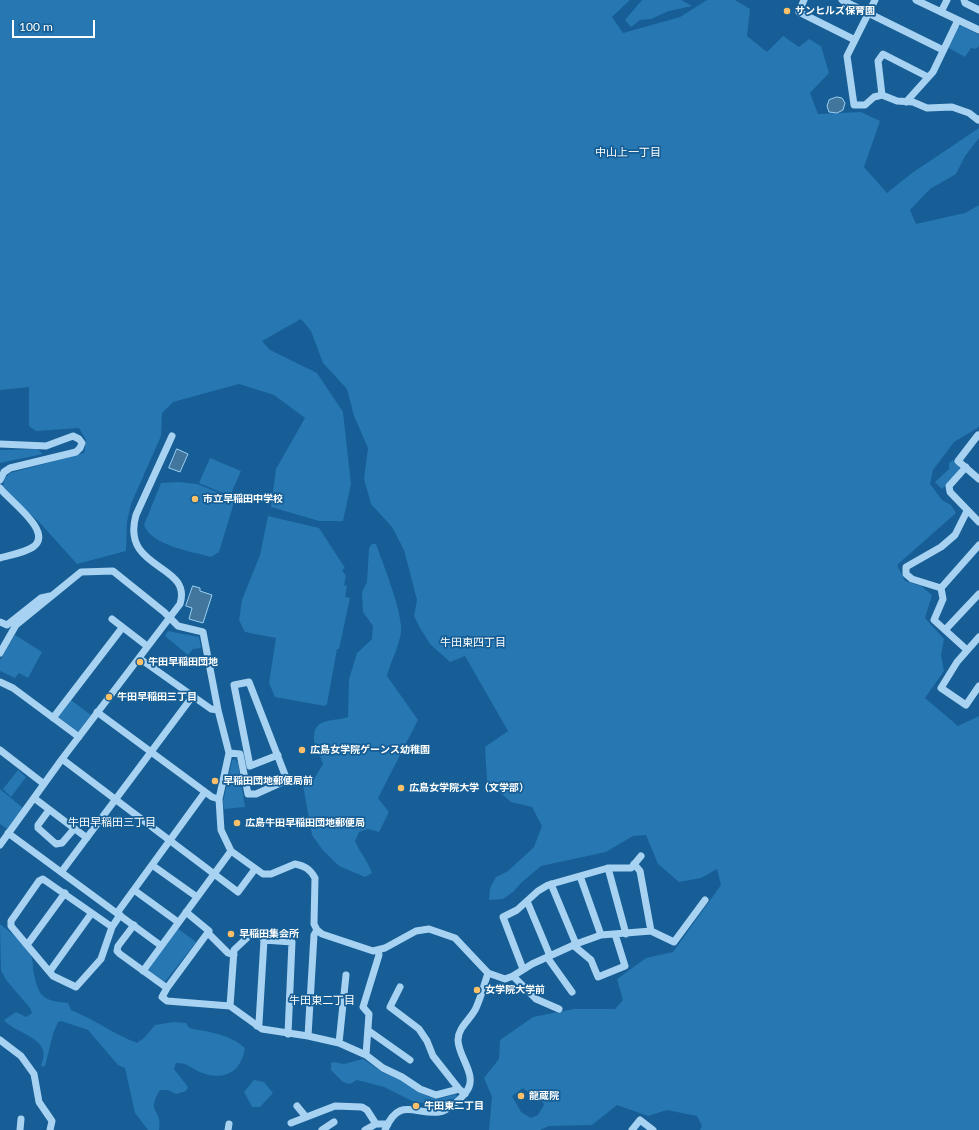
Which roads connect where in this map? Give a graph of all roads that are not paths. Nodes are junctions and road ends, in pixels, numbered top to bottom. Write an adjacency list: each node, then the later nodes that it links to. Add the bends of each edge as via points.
1 (804, 0): 12 (street, via 799,12)
2 (842, 0): 9 (street)
3 (875, 0): 9 (street)
4 (916, 0): 8 (street)
5 (947, 0): 8 (street)
6 (964, 0): 7 (street)
7 (979, 10)
8 (941, 12): 10 (street)
9 (868, 13): 12 (street); 13 (street)
10 (958, 20): 11 (street); 13 (street)
11 (979, 30)
12 (855, 40): 15 (street, via 847,56 854,105 865,105 874,97)
13 (943, 50): 14 (street)
14 (928, 78): 15 (street, via 883,54 878,61); 16 (street)
15 (882, 95): 16 (street, via 897,102)
16 (906, 102): 17 (street, via 927,108 952,107)
17 (979, 119)
18 (172, 436): 32 (street, via 134,524 134,537 139,550 181,587 180,604)
19 (979, 436): 21 (street, via 958,461)
20 (0, 444): 23 (street, via 46,446 73,436 82,443 76,452 10,468 4,472)
21 (966, 467): 22 (street); 25 (street, via 949,486 950,492)
22 (979, 479)
23 (0, 480)
24 (0, 488): 28 (street, via 30,518 38,534 33,547)
25 (967, 511): 26 (street); 29 (street, via 955,534 941,547 906,567 906,574 912,579)
26 (979, 522)
27 (979, 545): 29 (street)
28 (0, 558)
29 (941, 588): 36 (street, via 943,599 934,620)
30 (979, 594): 36 (street)
31 (53, 595): 32 (street, via 81,572 113,571); 34 (street, via 42,598 7,625); 40 (street, via 16,625)
32 (170, 618): 38 (street); 45 (street, via 178,626 203,632)
33 (112, 619): 35 (street)
34 (0, 622)
35 (122, 628): 38 (street); 47 (street)
36 (946, 630): 39 (street)
37 (979, 637): 39 (street)
38 (147, 646): 41 (street)
39 (967, 650): 43 (street, via 941,688 966,705)
40 (0, 653)
41 (138, 658): 44 (street); 46 (street)
42 (0, 682): 47 (street, via 13,688)
43 (979, 686)
44 (192, 697): 45 (street, via 211,709); 50 (street)
45 (218, 710): 51 (street)
46 (97, 712): 48 (street); 50 (street)
47 (54, 718): 48 (street)
48 (78, 737): 53 (street)
49 (1, 752): 54 (street)
50 (151, 752): 55 (street); 58 (street)
51 (229, 753): 52 (street, via 240,754 248,794 256,794 287,780); 57 (street)
52 (278, 755): 52 (street, via 249,682 234,685 250,766)
53 (62, 759): 54 (street); 58 (street)
54 (44, 784): 56 (street)
55 (205, 792): 57 (street); 63 (street)
56 (34, 798): 59 (street); 61 (street)
57 (219, 799): 65 (street, via 221,830)
58 (116, 800): 62 (street); 63 (street)
59 (49, 810): 60 (street); 60 (street, via 38,824 38,828 56,844 62,843)
60 (74, 829): 62 (street)
61 (8, 833): 64 (street); 71 (street)
62 (87, 838): 71 (street)
63 (171, 840): 68 (street); 72 (street)
64 (0, 845)
65 (231, 851): 70 (street); 72 (street)
66 (641, 856): 67 (street)
67 (634, 864): 69 (street, via 631,868); 87 (street, via 640,871)
68 (152, 865): 75 (street); 77 (street)
69 (608, 868): 73 (street); 90 (street)
70 (255, 869): 72 (street, via 238,892); 86 (street, via 262,874 271,874 295,864 305,866 312,872 316,886 314,924)
71 (62, 871): 82 (street)
72 (215, 873): 77 (street)
73 (580, 876): 74 (street); 91 (street)
74 (551, 884): 79 (street); 95 (street)
75 (134, 890): 82 (street); 83 (street)
76 (65, 893): 81 (street); 93 (street); 93 (street, via 43,879 38,880 11,921 11,926)
77 (197, 897): 80 (street)
78 (705, 900): 87 (street, via 674,942)
79 (527, 901): 98 (street); 99 (street, via 503,917)
80 (186, 912): 83 (street); 88 (street, via 206,927)
81 (91, 914): 85 (street); 100 (street)
82 (119, 914): 84 (street); 85 (street)
83 (178, 922): 94 (street)
84 (134, 925): 94 (street); 101 (street, via 117,951)
85 (112, 927): 100 (street, via 101,959 76,986 53,976)
86 (317, 930): 96 (street, via 366,950); 113 (street, via 314,935)
87 (652, 931): 90 (street)
88 (208, 933): 97 (street, via 228,953); 106 (street)
89 (615, 934): 90 (street); 91 (street); 95 (street, via 625,966 598,977 591,960)
90 (626, 934)
91 (601, 935): 95 (street)
92 (264, 940): 97 (street, via 259,933 251,934 234,950); 110 (street, via 259,1023); 112 (street, via 292,942)
93 (27, 945): 100 (street)
94 (160, 945): 101 (street)
95 (575, 945): 98 (street)
96 (378, 951): 102 (street, via 416,931 429,929 455,938); 111 (street, via 379,955 363,1007 369,1014)
97 (234, 955): 108 (street)
98 (548, 956): 99 (street); 107 (street)
99 (523, 969): 104 (street)
100 (50, 971)
101 (143, 971): 106 (street)
102 (488, 973): 104 (street, via 505,979); 119 (street, via 475,1009 458,1039 470,1081)
103 (346, 975): 115 (street)
104 (513, 976): 109 (street, via 536,999)
105 (400, 987): 118 (street, via 390,1007 419,1029 433,1056)
106 (167, 988): 108 (street, via 162,997 167,1001)
107 (572, 992)
108 (230, 1006): 110 (street)
109 (559, 1009)
110 (256, 1026): 112 (street)
111 (368, 1031): 116 (street); 117 (street)
112 (288, 1034): 113 (street)
113 (308, 1036): 115 (street)
114 (0, 1040): 128 (street, via 21,1056 34,1074 40,1102 52,1121)
115 (339, 1043): 116 (street)
116 (366, 1055): 118 (street, via 383,1068 436,1095)
117 (410, 1060)
118 (459, 1089): 119 (street)
119 (465, 1094): 126 (street, via 443,1111 404,1109 397,1112)
120 (297, 1106): 121 (street)
121 (306, 1117): 124 (street); 125 (street, via 334,1106 362,1107)
122 (21, 1119): 127 (street)
123 (334, 1122): 129 (street)
124 (291, 1124)
125 (376, 1124): 126 (street); 130 (street)
126 (386, 1127)
127 (20, 1130)
128 (50, 1130)
129 (322, 1130)
130 (365, 1130)
131 (632, 1130): 132 (street, via 640,1120)
132 (653, 1130)

